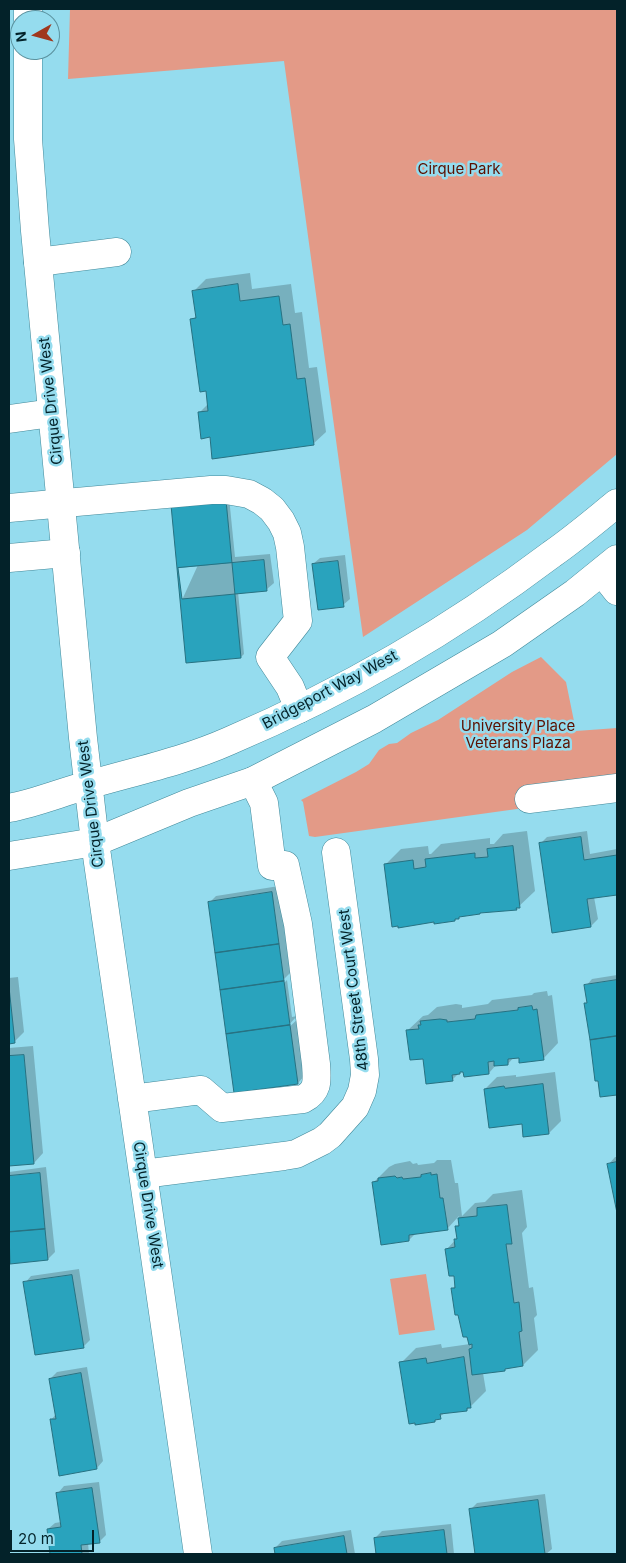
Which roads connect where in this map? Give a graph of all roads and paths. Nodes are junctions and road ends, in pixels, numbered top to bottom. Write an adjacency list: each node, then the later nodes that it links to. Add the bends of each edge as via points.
1 (28, 60): 3 (main road, Cirque Drive West, via 29,163)
2 (117, 252): 3 (main road)
3 (38, 262): 4 (main road, Cirque Drive West)
4 (52, 413): 5 (main road); 7 (main road, Cirque Drive West)
5 (9, 420)
6 (617, 502): 12 (main road, Bridgeport Way West, via 552,555 458,620)
7 (61, 504): 8 (main road); 9 (main road, Cirque Drive West); 12 (main road, via 226,490 249,494 272,509 287,533 298,622 270,657 290,687)
8 (9, 508)
9 (66, 553): 10 (main road); 14 (main road, Cirque Drive West)
10 (9, 558)
11 (612, 574): 13 (main road, via 575,593 502,644 374,719)
12 (299, 709): 14 (main road, Bridgeport Way West, via 228,742)
13 (254, 781): 18 (main road, via 189,803); 21 (main road, via 264,804 272,866 285,865 298,924 316,1064 315,1088 303,1099 222,1108 200,1090)
14 (88, 785): 17 (main road, Bridgeport Way West); 18 (main road, Cirque Drive West)
15 (617, 788): 16 (main road)
16 (529, 798)
17 (9, 808)
18 (95, 842): 20 (main road); 21 (main road, Cirque Drive West)
19 (336, 852): 22 (main road, 48th Street Court West, via 364,1059 362,1091 355,1107 330,1135 296,1154)
20 (9, 856)
21 (132, 1099): 22 (main road, Cirque Drive West)
22 (143, 1174): 23 (main road, Cirque Drive West)
23 (198, 1554)

